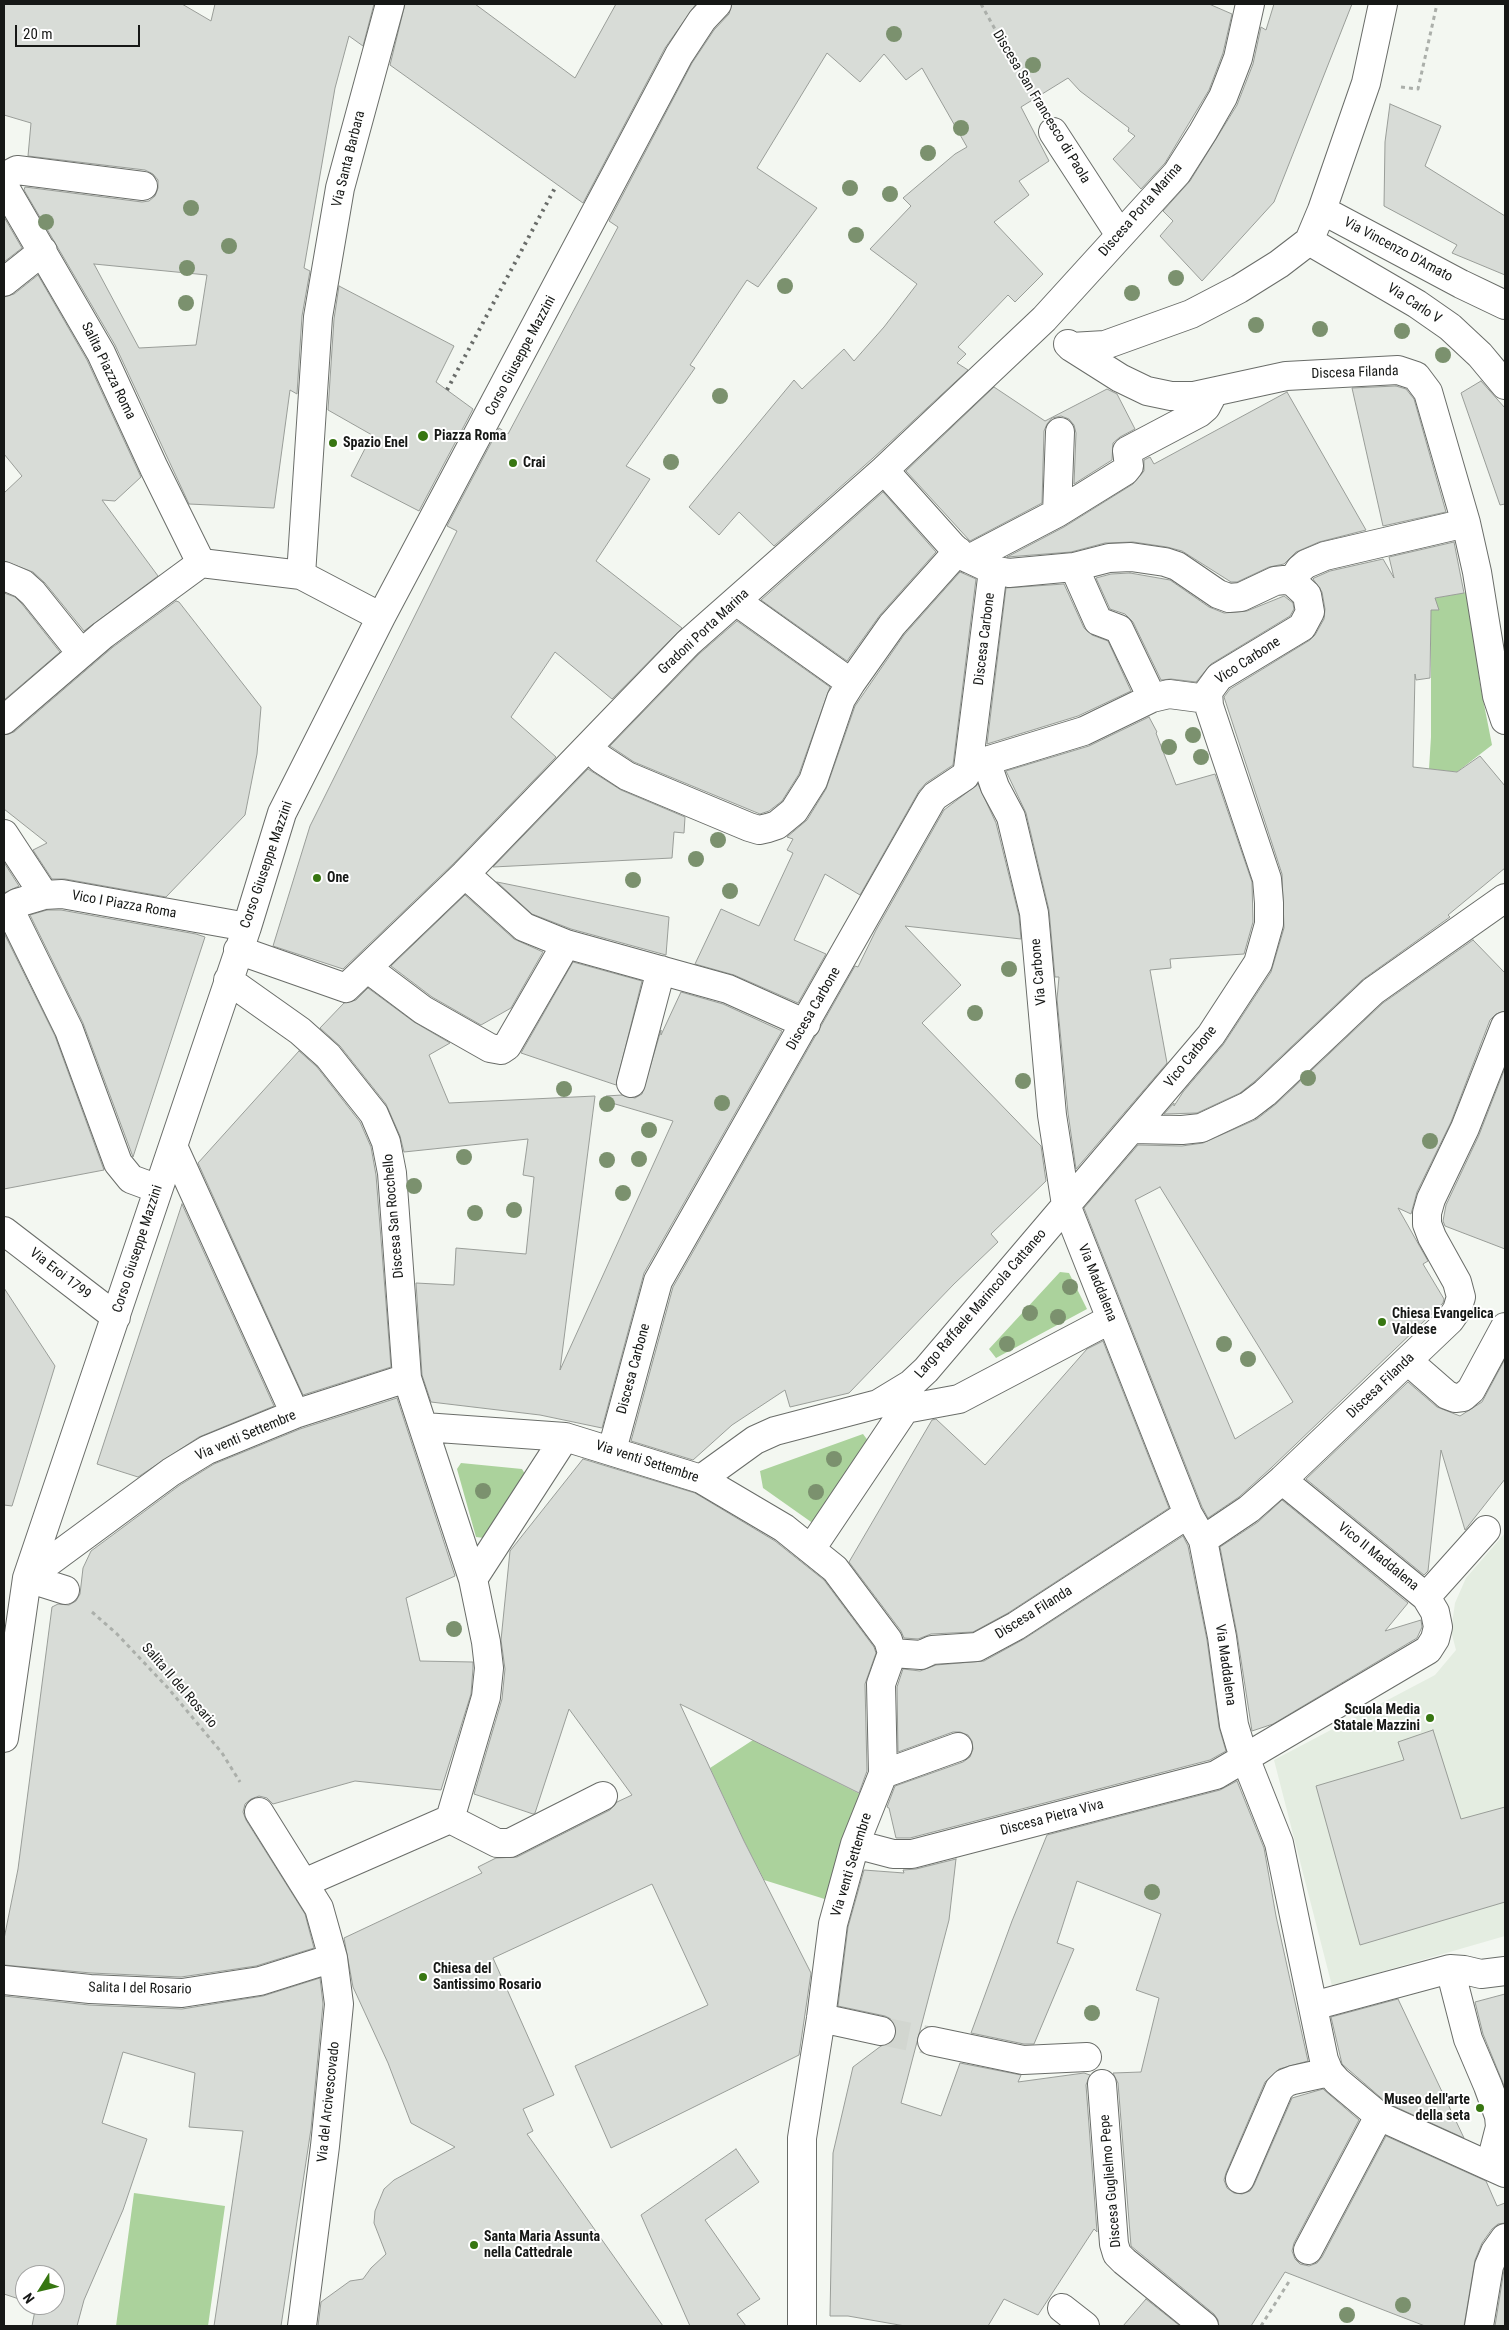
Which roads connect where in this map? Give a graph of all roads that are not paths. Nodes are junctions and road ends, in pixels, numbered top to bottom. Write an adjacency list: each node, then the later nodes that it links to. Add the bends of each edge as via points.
1 (390, 4): 27 (street, Via Santa Barbara, via 340,188 318,317)
2 (717, 4): 31 (street, Corso Giuseppe Mazzini, via 679,55)
3 (1250, 4): 10 (street, Discesa Porta Marina, via 1238,58 1223,97 1176,173)
4 (1383, 4): 9 (street, via 1366,84)
5 (1052, 132): 10 (street, Discesa San Francesco di Paola)
6 (4, 177): 8 (street, via 17,170)
7 (4, 186): 12 (street, Salita Piazza Roma)
8 (144, 186)
9 (1322, 210): 11 (street); 14 (street, Via Vincenzo D'Amato)
10 (1120, 235): 15 (street, Discesa Porta Marina)
11 (1309, 241): 16 (street, via 1239,289 1191,314 1106,345); 17 (street, Via Carlo V, via 1417,304 1450,328 1480,355)
12 (43, 250): 13 (street); 24 (street, Salita Piazza Roma, via 101,353)
13 (4, 282)
14 (1505, 305)
15 (1044, 319): 16 (street, Discesa Filanda); 20 (street, Gradoni Porta Marina)
16 (1071, 347): 18 (street, Discesa Filanda, via 1147,391 1171,396)
17 (1505, 385)
18 (1214, 392): 21 (street, via 1199,413 1127,452 1129,466 1125,472); 22 (street, Discesa Filanda, via 1286,376 1398,370 1416,376 1428,392)
19 (1060, 432): 21 (street)
20 (884, 470): 23 (street); 30 (street, Gradoni Porta Marina)
21 (1057, 514): 23 (street)
22 (1466, 523): 29 (street, via 1324,556 1306,564); 37 (street, Discesa Filanda, via 1497,696)
23 (964, 555): 26 (street); 33 (street, via 892,625)
24 (201, 563): 27 (street); 32 (street)
25 (1074, 567): 26 (street, via 1009,573); 29 (street, via 1121,556 1165,562 1229,598 1241,597 1275,581); 34 (street, via 1098,621 1119,629)
26 (994, 570): 39 (street, Discesa Carbone)
27 (301, 575): 31 (street)
28 (4, 576): 32 (street, via 34,593)
29 (1292, 581): 35 (street, Vico Carbone, via 1307,595 1310,604 1307,620 1219,677 1212,684)
30 (736, 601): 33 (street); 38 (street, Gradoni Porta Marina, via 688,643)
31 (381, 617): 45 (street, Corso Giuseppe Mazzini, via 282,813)
32 (81, 653): 36 (street)
33 (851, 683): 38 (street, via 841,699 813,781 794,811 768,828 749,827 627,776)
34 (1152, 698): 35 (street, via 1169,694); 39 (street, via 1084,731)
35 (1207, 699): 53 (street, Vico Carbone, via 1266,879 1269,924 1258,962 1211,1035)
36 (7, 712)
37 (1505, 720)
38 (588, 747): 41 (street, Gradoni Porta Marina)
39 (978, 760): 50 (street, Discesa Carbone, via 965,776 931,801); 56 (street, Via Carbone, via 1011,817 1034,913 1052,1115)
40 (4, 834): 42 (street)
41 (465, 874): 46 (street, via 524,927); 47 (street, Gradoni Porta Marina)
42 (44, 895): 44 (street, Vico I Piazza Roma); 45 (street, Vico I Piazza Roma, via 62,894)
43 (1505, 898): 53 (street, via 1373,991 1248,1106 1201,1128)
44 (7, 909): 55 (street, via 69,1030 118,1162 131,1179)
45 (242, 938): 47 (street, Vico I Piazza Roma, via 346,988); 49 (street, Corso Giuseppe Mazzini)
46 (566, 944): 47 (street, via 510,1042 496,1051 423,1010); 48 (street)
47 (372, 963)
48 (661, 970): 50 (street, via 728,989); 52 (street)
49 (228, 980): 54 (street, Corso Giuseppe Mazzini); 62 (street, Discesa San Rocchello, via 300,1031 321,1050 374,1114 386,1142 392,1173)
50 (806, 1024): 67 (street, Discesa Carbone, via 658,1281)
51 (1505, 1026): 61 (street, Discesa Filanda, via 1465,1128 1427,1212 1432,1237 1457,1282 1461,1297 1450,1320)
52 (631, 1083)
53 (1131, 1129): 56 (street, Vico Carbone)
54 (172, 1146): 55 (street, Corso Giuseppe Mazzini); 64 (street)
55 (158, 1189): 58 (street, Corso Giuseppe Mazzini)
56 (1066, 1206): 59 (street, Via Maddalena); 63 (street, Largo Raffaele Marincola Cattaneo)
57 (4, 1231): 58 (street, Via Eroi 1799)
58 (116, 1317): 74 (street, Corso Giuseppe Mazzini)
59 (1111, 1319): 63 (street, via 959,1399); 70 (street, Via Maddalena)
60 (1505, 1327): 61 (street, via 1471,1390 1463,1397 1447,1396)
61 (1408, 1361): 69 (street, Discesa Filanda)
62 (407, 1378): 64 (street, Via venti Settembre); 65 (street, Discesa San Rocchello)
63 (900, 1402): 68 (street, Largo Raffaele Marincola Cattaneo, via 878,1404 775,1431 737,1451); 73 (street)
64 (295, 1414): 74 (street, Via venti Settembre, via 207,1450 171,1472)
65 (424, 1427): 66 (street, Via venti Settembre); 75 (street, Discesa San Rocchello)
66 (565, 1437): 67 (street, Via venti Settembre); 75 (street)
67 (612, 1450): 68 (street, Via venti Settembre)
68 (701, 1479): 73 (street, Via venti Settembre, via 784,1528)
69 (1282, 1480): 72 (street, Discesa Filanda, via 1249,1509); 77 (street, Vico II Maddalena)
70 (1188, 1514): 72 (street, Via Maddalena); 78 (street, Discesa Filanda, via 1016,1626 977,1647 932,1650 921,1655)
71 (1486, 1530): 77 (street)
72 (1203, 1540): 81 (street, Via Maddalena, via 1222,1637 1234,1725)
73 (811, 1549): 78 (street, Via venti Settembre, via 834,1569 888,1640)
74 (27, 1578): 76 (street); 79 (street, Corso Giuseppe Mazzini)
75 (472, 1579): 85 (street, Discesa San Rocchello, via 489,1668 486,1697)
76 (65, 1590)
77 (1426, 1597): 81 (street, Vico II Maddalena, via 1435,1612 1438,1627 1428,1650)
78 (892, 1653): 82 (street, Via venti Settembre, via 881,1684)
79 (4, 1731)
80 (958, 1748): 82 (street)
81 (1246, 1759): 86 (street, Discesa Pietra Viva, via 1216,1775 912,1854 893,1854); 92 (street, Via Maddalena, via 1279,1843)
82 (883, 1774): 86 (street, Via venti Settembre)
83 (603, 1796): 85 (street, via 510,1843 497,1843)
84 (259, 1812): 87 (street, Via del Arcivescovado)
85 (450, 1819): 87 (street)
86 (856, 1844): 93 (street, Via venti Settembre, via 833,1924)
87 (304, 1883): 88 (street, Via del Arcivescovado, via 319,1908)
88 (333, 1958): 91 (street, Salita I del Rosario, via 260,1981 182,1992 90,1989); 105 (street, Via del Arcivescovado, via 339,2004)
89 (1450, 1970): 90 (street, via 1481,1974); 92 (street); 100 (street, via 1468,2039 1499,2116)
90 (1505, 1971)
91 (4, 1980)
92 (1313, 2006): 97 (street, Via Maddalena, via 1324,2060)
93 (821, 2018): 94 (street); 106 (street, Via venti Settembre, via 802,2138)
94 (881, 2031)
95 (932, 2041): 96 (street, via 1023,2060)
96 (1087, 2057)
97 (1330, 2072): 99 (street, Via Maddalena); 101 (street, via 1293,2080 1279,2089)
98 (1102, 2084): 108 (street, Discesa Guglielmo Pepe, via 1117,2254)
99 (1379, 2116): 100 (street, Via Maddalena); 103 (street)
100 (1498, 2170)
101 (1240, 2179)
102 (1505, 2238): 109 (street, via 1489,2266)
103 (1308, 2250)
104 (1062, 2308): 107 (street)
105 (302, 2326)
106 (802, 2326)
107 (1085, 2326)
108 (1204, 2326)
109 (1480, 2326)

